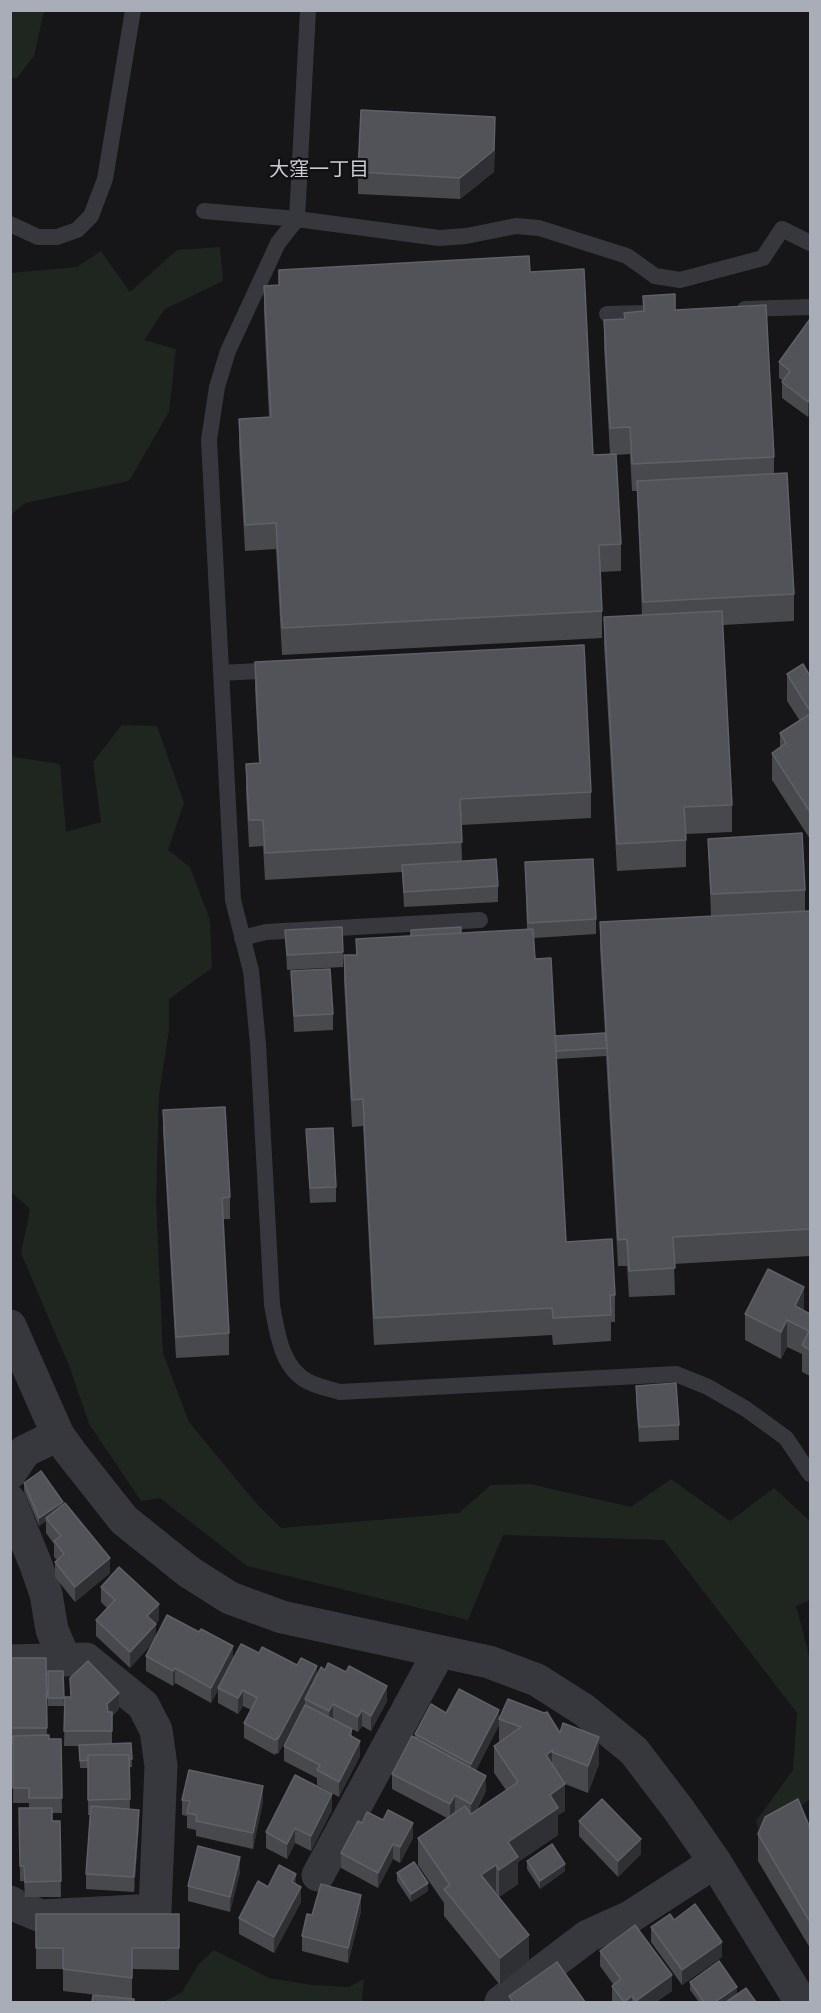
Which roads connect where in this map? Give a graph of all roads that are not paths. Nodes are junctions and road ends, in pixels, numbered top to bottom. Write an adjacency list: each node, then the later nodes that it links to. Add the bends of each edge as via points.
1 (132, 10): 5 (lane, via 105,179 91,216 77,230 57,237 38,237)
2 (308, 10): 4 (lane)
3 (204, 211): 4 (lane)
4 (297, 219): 6 (lane, via 439,238 516,226 539,228 627,256 655,276 680,280 763,258 782,229); 12 (lane, via 278,243 228,351 217,387 209,440)
5 (10, 224)
6 (810, 243)
7 (810, 307): 8 (lane)
8 (727, 310)
9 (667, 312): 10 (lane)
10 (607, 314)
11 (292, 670): 12 (lane)
12 (221, 673): 14 (lane, via 233,900)
13 (480, 920): 14 (lane, via 266,932)
14 (242, 938): 18 (lane, via 258,1044 272,1305 278,1339 289,1365 307,1382 340,1392 676,1374 746,1409 786,1438)
15 (10, 1326): 16 (street)
16 (58, 1435): 17 (street, via 25,1451); 20 (street, via 124,1520 189,1572 230,1598 282,1617)
17 (10, 1473)
18 (810, 1474)
19 (10, 1501): 22 (street, via 36,1565 52,1630)
20 (439, 1652): 23 (street, via 489,1662 537,1680 584,1710 634,1751); 24 (street)
21 (10, 1660): 22 (street)
22 (65, 1660): 25 (street, via 86,1659 143,1706 156,1730 161,1766 155,1910 41,1916)
23 (715, 1862): 26 (street, via 630,1917 588,1936); 27 (street)
24 (318, 1875)
25 (10, 1902)
26 (501, 2002)
27 (801, 2002)

